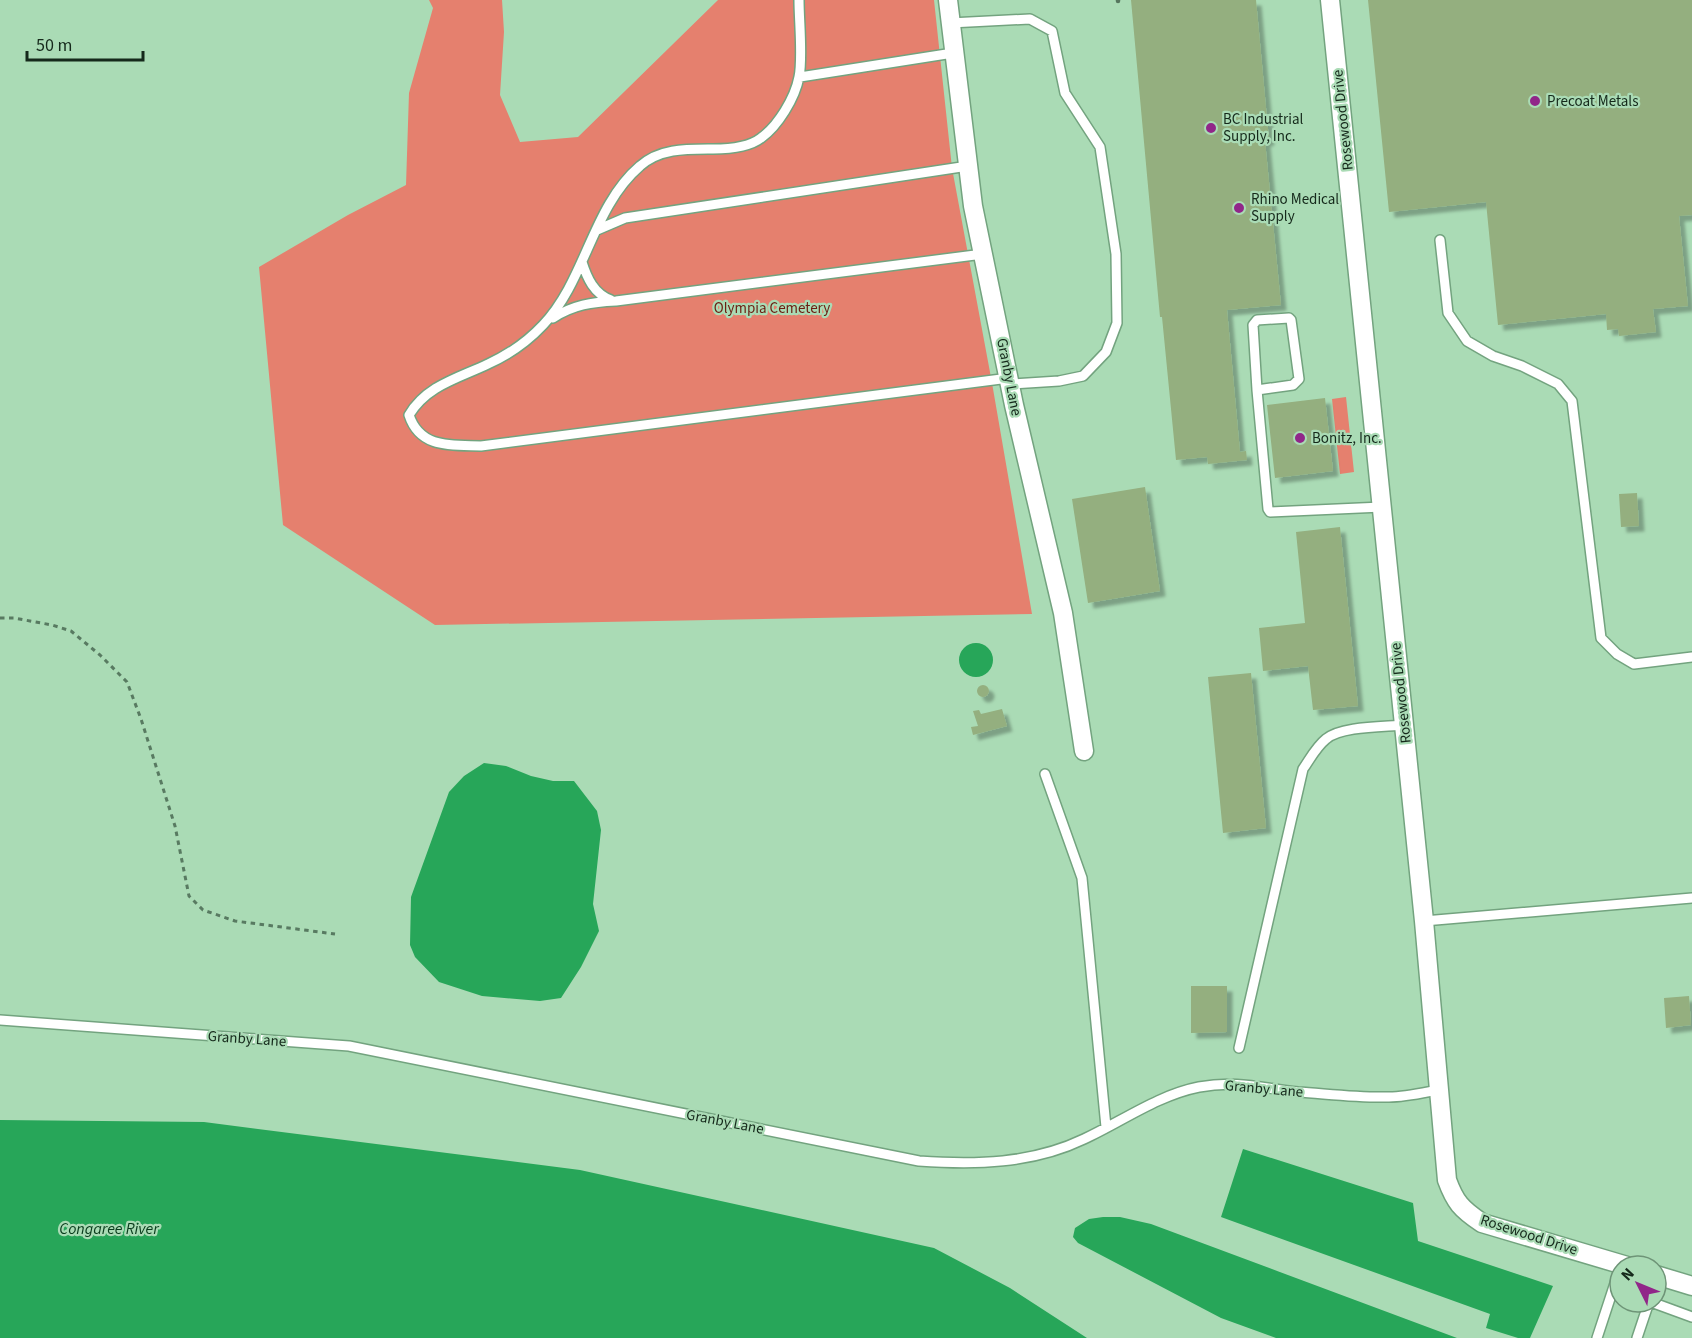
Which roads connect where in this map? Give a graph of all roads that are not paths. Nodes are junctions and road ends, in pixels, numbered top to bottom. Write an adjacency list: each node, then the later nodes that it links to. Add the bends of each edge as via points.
1 (799, 0): 6 (lane)
2 (948, 0): 4 (street, Granby Lane)
3 (1330, 0): 18 (street, Rosewood Drive)
4 (950, 23): 5 (street, Granby Lane); 16 (lane, via 1030,19 1053,31 1065,93 1100,147 1116,254 1117,323 1106,352 1083,376 1059,381)
5 (953, 53): 6 (lane); 7 (street, Granby Lane)
6 (800, 77): 8 (lane, via 779,119 761,139 735,147 667,151 652,157 625,180)
7 (968, 166): 9 (lane); 12 (street, Granby Lane)
8 (607, 210): 9 (lane); 10 (lane)
9 (621, 220): 10 (lane)
10 (597, 230): 13 (lane)
11 (1440, 240): 19 (lane, via 1448,313 1467,341 1558,384 1572,401 1601,638 1634,664)
12 (983, 254): 14 (lane); 16 (street, Granby Lane)
13 (582, 262): 14 (lane, via 594,288 603,297); 15 (lane)
14 (616, 301): 15 (lane, via 579,305)
15 (544, 325): 16 (lane, via 512,351 429,391 409,415 412,423 422,435 438,444 482,446)
16 (1010, 381): 21 (street, Granby Lane, via 1063,612)
17 (1257, 390): 17 (lane, via 1255,322 1289,318 1299,379 1293,385); 18 (lane, via 1270,512)
18 (1382, 507): 20 (street, Rosewood Drive)
19 (1692, 657)
20 (1404, 725): 24 (street, Rosewood Drive); 26 (lane, via 1337,732 1316,749 1303,769)
21 (1084, 751)
22 (1045, 774): 28 (lane, via 1082,878)
23 (1692, 898): 24 (lane)
24 (1424, 921): 27 (street, Rosewood Drive)
25 (0, 1020): 28 (lane, Granby Lane, via 349,1046 919,1161 998,1163 1082,1140)
26 (1239, 1048)
27 (1438, 1090): 28 (lane, Granby Lane, via 1389,1097 1224,1084 1169,1096); 29 (street, Rosewood Drive, via 1447,1180 1463,1211 1482,1222)
28 (1106, 1127)
29 (1608, 1262)
30 (1668, 1280): 31 (street)
31 (1692, 1286)
32 (1668, 1308): 35 (lane)
33 (1608, 1310): 36 (lane)
34 (1646, 1314): 37 (lane)
35 (1692, 1317)
36 (1596, 1338)
37 (1637, 1338)

